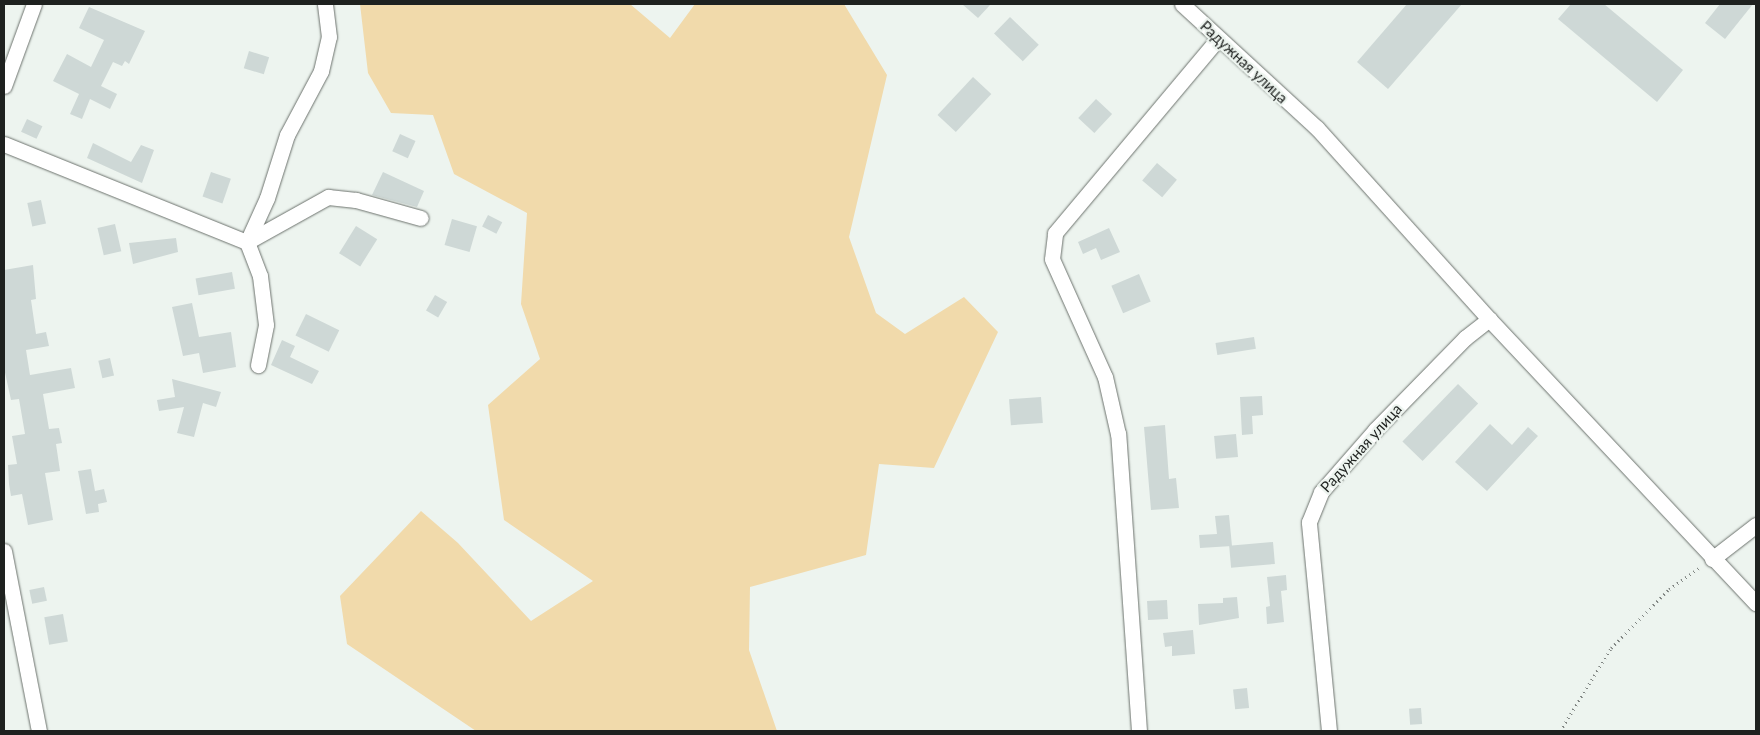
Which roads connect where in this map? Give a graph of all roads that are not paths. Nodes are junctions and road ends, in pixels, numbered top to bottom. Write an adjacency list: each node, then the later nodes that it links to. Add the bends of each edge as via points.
1 (34, 4): 5 (street)
2 (325, 4): 8 (street, via 329,37 321,71 287,134 267,198)
3 (1182, 4): 4 (street, Радужная улица)
4 (1218, 39): 9 (street, Радужная улица, via 1316,128); 16 (street, via 1055,233 1052,259 1105,377 1118,434)
5 (4, 86)
6 (4, 144): 8 (street)
7 (421, 218): 8 (street, via 356,200 328,197)
8 (247, 242): 10 (street, via 260,276 266,325)
9 (1489, 319): 13 (street, Радужная улица); 17 (street, Радужная улица, via 1465,338 1375,430 1321,492 1309,522)
10 (258, 365)
11 (1756, 525): 13 (street)
12 (4, 551): 15 (street)
13 (1712, 559): 14 (street, Радужная улица)
14 (1756, 603)
15 (39, 731)
16 (1140, 731)
17 (1329, 731)

